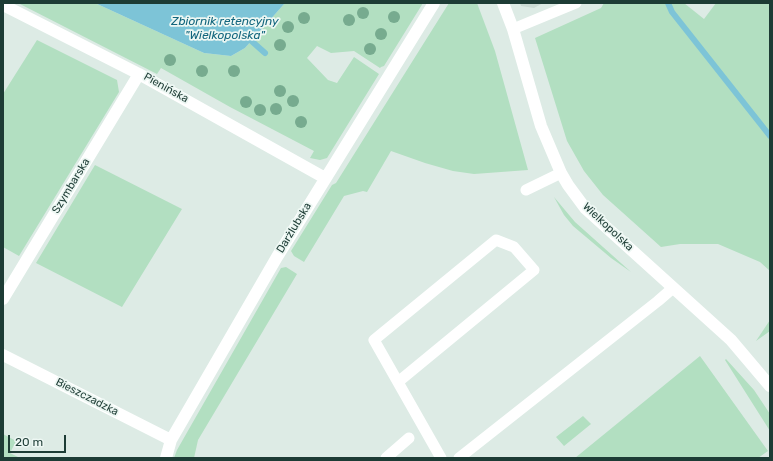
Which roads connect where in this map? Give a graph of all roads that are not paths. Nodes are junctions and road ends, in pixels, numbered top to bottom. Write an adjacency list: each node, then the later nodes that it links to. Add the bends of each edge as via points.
1 (434, 3): 8 (street, Darżlubska)
2 (503, 3): 5 (street, Wielkopolska)
3 (576, 3): 5 (lane)
4 (3, 5): 6 (street, Pienińska)
5 (513, 29): 7 (street, Wielkopolska, via 541,126)
6 (139, 74): 8 (street, Pienińska); 11 (street, Szymbarska)
7 (561, 173): 9 (lane); 10 (street, Wielkopolska, via 585,208)
8 (325, 178): 16 (street, Darżlubska)
9 (526, 190)
10 (673, 288): 14 (street, Wielkopolska, via 730,340); 20 (lane)
11 (3, 299)
12 (3, 355): 16 (street, Bieszczadzka)
13 (398, 382): 13 (lane, via 374,340 496,240 514,247 534,270); 19 (lane)
14 (770, 386)
15 (409, 438): 18 (lane)
16 (171, 440): 17 (street, Darżlubska)
17 (166, 458)
18 (386, 458)
19 (441, 458)
20 (459, 458)

